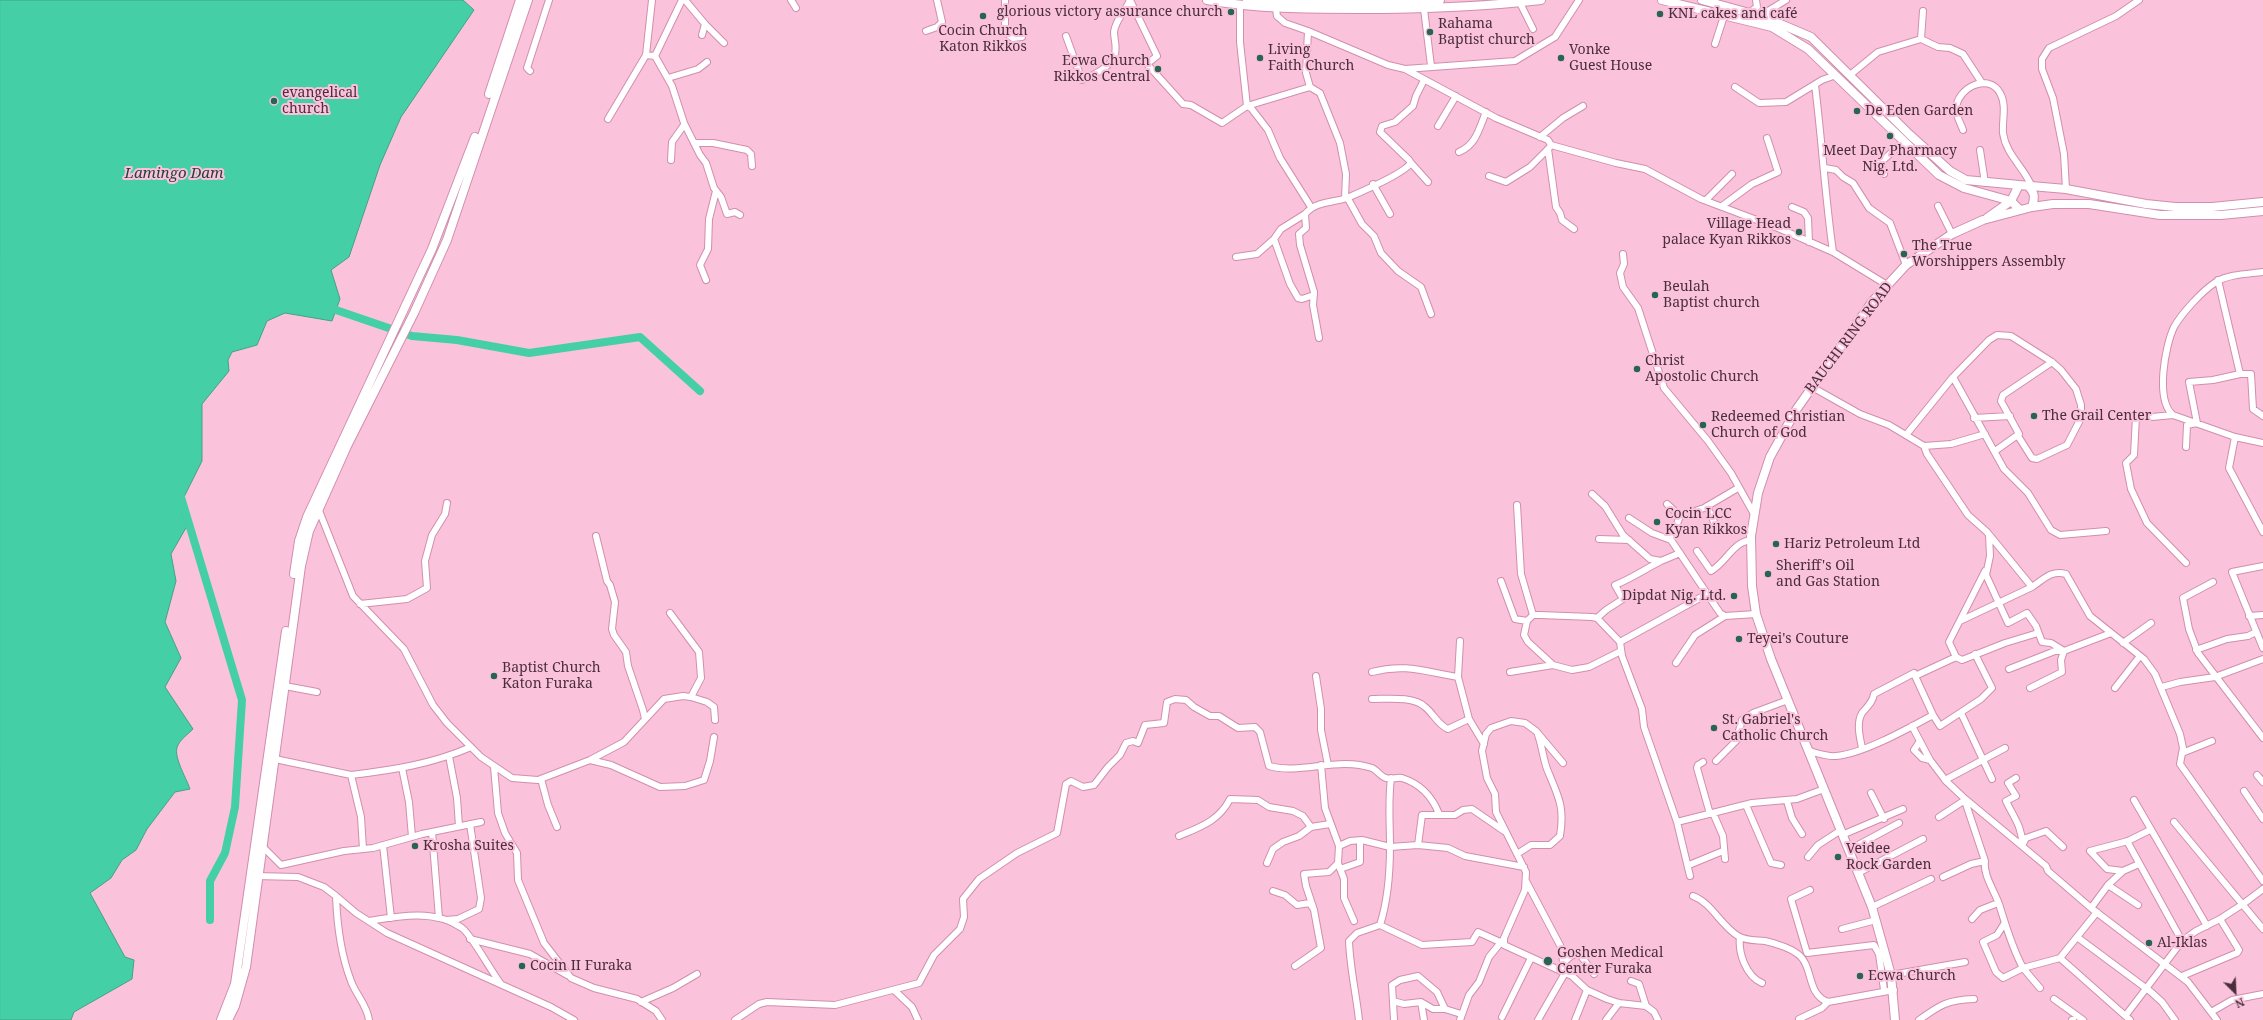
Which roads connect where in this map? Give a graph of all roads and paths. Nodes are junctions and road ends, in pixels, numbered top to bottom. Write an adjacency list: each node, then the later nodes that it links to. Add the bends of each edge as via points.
1 (520, 0): 115 (main road, via 472,143 432,249 405,308)
2 (528, 0): 115 (main road, via 458,210 414,313)
3 (549, 0): 45 (street, via 528,68)
4 (652, 0): 40 (street)
5 (682, 0): 41 (street)
6 (685, 0): 30 (street)
7 (791, 0): 24 (street)
8 (937, 0): 32 (street, via 942,22)
9 (1005, 0): 36 (street, via 1005,32 1013,38)
10 (1207, 0): 23 (main road)
11 (1247, 0): 22 (main road)
12 (1440, 0): 22 (main road)
13 (1541, 0): 21 (main road)
14 (1579, 0): 43 (street, via 1555,37 1515,61)
15 (1662, 0): 28 (main road)
16 (1756, 0): 27 (street, via 1757,7)
17 (1786, 0): 29 (street, via 1768,11)
18 (2139, 0): 81 (street, via 2116,16 2049,48 2042,59 2042,69 2054,98 2064,154)
19 (1129, 1): 35 (street, via 1114,32 1114,58 1099,73 1082,80); 55 (street, via 1157,56 1147,64 1183,104 1191,105 1222,123)
20 (1706, 1): 27 (main road)
21 (1520, 3): 25 (main road); 31 (street)
22 (1277, 4): 23 (main road); 25 (main road); 33 (street, via 1277,16 1285,23)
23 (1240, 6): 55 (street, via 1240,42)
24 (796, 8)
25 (1424, 9): 43 (street)
26 (1923, 11): 37 (street)
27 (1750, 13): 29 (main road)
28 (1724, 16): 39 (street); 46 (main road, via 1772,27 1808,49)
29 (1764, 17): 47 (main road, via 1811,37)
30 (705, 24): 34 (street); 38 (street)
31 (1533, 29)
32 (926, 31)
33 (1308, 31): 44 (street, via 1388,65); 52 (street, via 1306,73)
34 (702, 35)
35 (1066, 36)
36 (1022, 37)
37 (1921, 39): 47 (street, via 1878,52); 50 (street, via 1963,54)
38 (724, 43)
39 (1715, 44)
40 (646, 55): 41 (street); 58 (street)
41 (655, 56): 48 (street)
42 (707, 62): 48 (street, via 698,69)
43 (1431, 66): 44 (street)
44 (1405, 69): 49 (street)
45 (530, 71)
46 (1836, 75): 51 (street); 64 (main road)
47 (1850, 75): 77 (main road, via 1950,171 1966,180)
48 (668, 78): 59 (street, via 678,100)
49 (1424, 80): 54 (street); 70 (street, via 1413,106 1395,122 1380,129 1380,132)
50 (1982, 83): 61 (street, via 1970,87 1961,94 1956,110); 80 (street, via 2000,93 2004,105 2005,139 2012,159 2028,177)
51 (1815, 85): 53 (street, via 1786,102 1760,103); 72 (street)
52 (1310, 87): 55 (street); 84 (street, via 1320,93 1340,143 1346,174)
53 (1735, 87)
54 (1456, 96): 57 (street); 60 (street)
55 (1248, 106): 90 (street, via 1268,130 1280,158)
56 (1582, 106): 62 (street)
57 (1486, 112): 62 (street); 68 (street, via 1474,141 1469,148)
58 (608, 119)
59 (684, 124): 65 (street); 69 (street, via 672,142)
60 (1438, 126)
61 (1963, 130)
62 (1540, 136): 66 (street, via 1548,140)
63 (1767, 138): 88 (street, via 1778,172 1752,184)
64 (1903, 142): 74 (street, via 1880,163); 83 (main road, via 1939,175 1952,183)
65 (694, 143): 71 (street, via 713,143 747,150 751,154); 82 (street, via 706,163)
66 (1550, 147): 75 (street, via 1530,168 1506,182); 85 (street, via 1645,169); 100 (street, via 1556,207 1562,220)
67 (1980, 150): 77 (street)
68 (1459, 152)
69 (671, 160)
70 (1411, 162): 76 (street); 78 (street, via 1394,176)
71 (752, 166)
72 (1825, 168): 104 (street, via 1824,188); 107 (street, via 1836,170 1843,178 1853,183 1869,208 1890,223)
73 (1732, 174): 85 (street)
74 (1884, 174)
75 (1489, 176)
76 (1428, 182)
77 (1985, 183): 79 (main road)
78 (1373, 184): 84 (street); 97 (street)
79 (2019, 185): 80 (main road); 86 (main road, BAUCHI RING ROAD)
80 (2030, 186): 81 (main road); 92 (main road, via 2035,198)
81 (2066, 190): 87 (main road, via 2175,207 2212,207)
82 (716, 191): 98 (street, via 727,214 735,212); 109 (street, via 709,219 708,249 700,265)
83 (1980, 193): 86 (main road); 93 (main road, via 1996,202)
84 (1346, 198): 90 (street); 113 (street, via 1362,224 1374,236 1382,253 1398,271 1421,287)
85 (1706, 200): 88 (street)
86 (2011, 200): 93 (main road, BAUCHI RING ROAD); 94 (main road)
87 (2263, 202)
88 (1722, 206): 103 (street)
89 (1938, 206): 101 (street)
90 (1311, 207): 96 (street)
91 (1792, 207): 103 (street, via 1804,212 1808,218)
92 (2032, 207): 94 (main road, BAUCHI RING ROAD); 95 (main road, BAUCHI RING ROAD, via 2089,204 2182,216)
93 (1998, 209): 99 (main road, BAUCHI RING ROAD)
94 (2020, 210): 99 (main road, BAUCHI RING ROAD)
95 (2263, 212)
96 (1305, 214): 102 (street, via 1281,229); 112 (street, via 1306,228 1300,234 1300,245)
97 (1390, 214)
98 (740, 215)
99 (1983, 220): 101 (main road, BAUCHI RING ROAD)
100 (1574, 229)
101 (1952, 234): 107 (main road, BAUCHI RING ROAD)
102 (1274, 239): 106 (street, via 1257,254); 112 (street, via 1290,284 1298,298)
103 (1809, 242): 104 (street)
104 (1833, 252): 111 (street)
105 (1623, 254): 133 (street, via 1624,264 1620,273 1623,287 1638,308 1664,388 1708,441)
106 (1236, 257)
107 (1906, 265): 111 (main road, BAUCHI RING ROAD)
108 (2263, 272): 110 (street)
109 (706, 280)
110 (2218, 280): 117 (street); 120 (street, via 2186,311 2174,328 2166,351 2163,389 2167,406)
111 (1887, 285): 119 (main road, BAUCHI RING ROAD, via 1872,302)
112 (1314, 295): 114 (street, via 1312,306)
113 (1431, 314)
114 (1319, 338)
115 (392, 347): 139 (main road); 295 (main road, via 307,517 299,541)
116 (2052, 362): 118 (street, via 2011,336 2001,335 1988,340); 121 (street, via 2003,395 2001,401); 127 (street, via 2076,389 2081,405 2081,418 2067,445 2037,459 2032,458)
117 (2240, 374): 122 (street, via 2251,374 2253,409); 124 (street, via 2188,382)
118 (1953, 377): 123 (street); 126 (street)
119 (1812, 387): 126 (street, via 1860,414 1889,425); 140 (main road, BAUCHI RING ROAD, via 1794,413 1770,457)
120 (2173, 414): 124 (street); 155 (street, via 2152,418 2136,416 2134,455 2126,463 2132,489 2146,523)
121 (2010, 416): 123 (street); 127 (street)
122 (2263, 416)
123 (1974, 418): 125 (street)
124 (2197, 424): 128 (street); 131 (street, via 2187,425)
125 (1985, 434): 130 (street, via 1951,444); 132 (street)
126 (1906, 435): 130 (street)
127 (2018, 436): 132 (street)
128 (2235, 437): 129 (street); 145 (street, via 2229,468)
129 (2263, 443)
130 (1924, 446): 147 (street, via 1968,515)
131 (2186, 447)
132 (1995, 451): 144 (street, via 2004,469 2028,493 2054,533 2065,535)
133 (1738, 488): 138 (street); 140 (street)
134 (1592, 494): 149 (street, via 1605,506 1612,520)
135 (447, 502): 162 (street, via 446,514 432,535 425,561 427,588 407,599)
136 (1667, 504): 141 (street)
137 (1517, 505): 167 (street, via 1521,574)
138 (1707, 506): 141 (street); 143 (street)
139 (318, 508): 162 (street, via 339,565 353,596); 197 (main road, via 309,531 301,566)
140 (1754, 514): 151 (main road, BAUCHI RING ROAD)
141 (1680, 516): 150 (street)
142 (1629, 518): 150 (street, via 1652,533)
143 (1714, 522)
144 (2106, 531)
145 (2263, 532)
146 (596, 536): 208 (street, via 615,602 612,629 626,652)
147 (1990, 536): 157 (street); 160 (street)
148 (1598, 540): 149 (street)
149 (1629, 540): 154 (street, via 1650,559)
150 (1671, 540): 153 (street)
151 (1752, 540): 152 (street, via 1739,543 1711,571); 165 (main road, BAUCHI RING ROAD, via 1752,586)
152 (1697, 552)
153 (1680, 553): 154 (street); 161 (street)
154 (1661, 561): 170 (street, via 1629,580 1614,585 1623,600)
155 (2186, 563)
156 (2263, 566): 169 (street, via 2232,572)
157 (1987, 567): 163 (street, via 1986,575); 172 (street)
158 (1501, 581): 171 (street, via 1515,619)
159 (2213, 582): 182 (street, via 2183,598)
160 (2032, 587): 163 (street); 176 (street, via 2052,573 2066,574 2090,616)
161 (1707, 594): 168 (street); 178 (street)
162 (360, 604): 216 (street, via 404,649 433,705)
163 (1999, 604): 172 (street); 175 (street, via 2008,623 2027,613)
164 (670, 613): 202 (street, via 698,652 701,678)
165 (1756, 614): 168 (street); 204 (main road, BAUCHI RING ROAD)
166 (2263, 615): 169 (street)
167 (1533, 616): 170 (street); 171 (street)
168 (1725, 616): 188 (street, via 1695,635)
169 (2249, 616): 174 (street)
170 (1597, 618): 178 (street)
171 (1527, 621): 189 (street, via 1524,635 1528,642)
172 (1960, 621): 186 (street, via 1949,642)
173 (2151, 623): 179 (street)
174 (2256, 632): 180 (street); 182 (street)
175 (2038, 633): 183 (street, via 2042,642 2051,643); 184 (street)
176 (2111, 633): 179 (street); 183 (street)
177 (1460, 641): 195 (street)
178 (1620, 642): 181 (street)
179 (2123, 643): 185 (street)
180 (2263, 648)
181 (1621, 650): 189 (street, via 1589,668 1572,670); 254 (street)
182 (2196, 650): 196 (street)
183 (2064, 651): 190 (street, via 2055,651); 199 (street, via 2061,660 2062,672)
184 (1975, 654): 186 (street, via 1962,660); 205 (street, via 1992,688)
185 (2140, 656): 198 (street); 200 (street)
186 (1956, 657): 194 (street)
187 (2263, 658): 196 (street)
188 (1676, 663)
189 (1553, 665): 192 (street)
190 (2009, 669)
191 (1372, 672): 195 (street, via 1393,667)
192 (1510, 672)
193 (1316, 676): 229 (street, via 1321,730)
194 (1915, 676): 206 (street); 217 (street, via 1914,673 1874,694 1873,700 1861,715 1859,727)
195 (1458, 677): 207 (street)
196 (2215, 677): 198 (street); 213 (street)
197 (285, 686): 201 (street); 222 (main road)
198 (2162, 687): 220 (street, via 2180,734)
199 (2030, 688)
200 (2115, 688)
201 (318, 692)
202 (691, 697): 208 (street, via 664,699); 209 (street, via 714,707)
203 (1372, 698): 207 (street, via 1418,702 1425,706 1441,726 1448,729)
204 (1788, 700): 219 (main road, BAUCHI RING ROAD); 225 (street, via 1753,713 1742,720 1736,741)
205 (1961, 713): 206 (street, via 1940,726); 223 (street)
206 (1933, 715): 210 (street)
207 (1469, 718): 215 (street)
208 (645, 720): 224 (street, via 624,742)
209 (715, 720)
210 (1912, 726): 217 (street); 238 (street, via 1920,741 1914,750 1922,758 1930,760)
211 (1536, 732): 215 (street, via 1525,723 1511,721 1491,728 1486,734); 227 (street); 282 (street, via 1561,803 1562,829 1560,836 1550,845 1531,845)
212 (714, 737): 224 (street, via 704,780 685,786 660,787 611,765)
213 (2263, 738)
214 (2212, 741): 220 (street)
215 (1484, 744): 264 (street, via 1487,778 1496,794 1496,812)
216 (471, 747): 221 (street); 230 (street)
217 (1862, 748): 219 (street, via 1835,757)
218 (2005, 748): 223 (street)
219 (1809, 751): 240 (main road, BAUCHI RING ROAD)
220 (2182, 753): 301 (street, via 2180,764)
221 (448, 756): 231 (street); 259 (street, via 457,798)
222 (275, 759): 232 (street); 275 (main road)
223 (1984, 759): 237 (street); 238 (street)
224 (590, 760): 236 (street)
225 (1716, 761)
226 (1703, 762): 248 (street, via 1698,768)
227 (1563, 763)
228 (1321, 765): 229 (street); 258 (street, via 1325,808); 350 (street, via 1279,769 1269,766 1260,732 1255,727 1238,728 1219,716 1210,716 1186,700 1175,699 1167,702 1164,723 1145,726 1138,744 1133,741 1126,743 1120,755 1094,785 1083,787 1071,780 1066,784 1057,833 1017,853 979,879 963,899 964,917 960,928 934,955 923,978 919,983)
229 (1328, 765): 234 (street, via 1372,768 1386,778)
230 (494, 767): 236 (street, via 512,778); 344 (street, via 498,813 505,833 517,853 518,880 544,943)
231 (402, 768): 232 (street); 268 (street, via 409,802)
232 (351, 775): 279 (street, via 361,817)
233 (2257, 775): 239 (street)
234 (1392, 778): 249 (street, via 1414,783 1430,794); 277 (street, via 1389,794)
235 (2016, 778): 274 (street, via 2008,783 2016,796 2006,801 2019,825)
236 (542, 779): 260 (street, via 548,805)
237 (1992, 779)
238 (1945, 780): 243 (street)
239 (2263, 782)
240 (1824, 788): 245 (street); 265 (main road, BAUCHI RING ROAD)
241 (2244, 791): 252 (street)
242 (1871, 793): 251 (street)
243 (1964, 798): 250 (street); 274 (street); 285 (street)
244 (2134, 800): 262 (street)
245 (1787, 801): 246 (street); 266 (street, via 1792,818)
246 (1746, 805): 248 (street); 289 (street, via 1771,863)
247 (1903, 809): 251 (street)
248 (1712, 813): 254 (street); 281 (street, via 1723,836)
249 (1439, 814): 264 (street, via 1455,815 1462,810 1472,809); 273 (street, via 1422,816)
250 (1939, 817)
251 (1884, 818): 265 (street)
252 (2263, 819)
253 (481, 822): 257 (street)
254 (1677, 822): 288 (street)
255 (2174, 822): 309 (street)
256 (1899, 823): 280 (street)
257 (470, 824): 259 (street); 316 (street, via 480,891 479,909 458,919)
258 (1330, 824): 261 (street); 276 (street)
259 (459, 826): 263 (street)
260 (557, 827)
261 (1311, 827): 267 (street, via 1303,816 1293,811 1269,807 1258,800 1230,799 1224,812); 286 (street, via 1273,849)
262 (2150, 830): 271 (street); 324 (street)
263 (432, 832): 268 (street); 316 (street)
264 (1506, 832): 282 (street)
265 (1841, 833): 280 (main road, BAUCHI RING ROAD); 283 (street, via 1818,845)
266 (1802, 834)
267 (1179, 836)
268 (412, 837): 272 (street)
269 (1923, 839): 294 (street)
270 (1360, 841): 276 (street, via 1350,841); 277 (street); 291 (street, via 1360,862)
271 (2127, 841): 287 (street); 293 (street, via 2090,851 2107,869)
272 (383, 845): 279 (street); 315 (street)
273 (1418, 845): 277 (street); 292 (street, via 1448,848 1465,856)
274 (2022, 845): 278 (street, via 2026,838 2046,830); 312 (street)
275 (262, 846): 290 (street); 295 (main road)
276 (1339, 846): 291 (street)
277 (1390, 847): 323 (street, via 1385,910)
278 (2063, 847)
279 (363, 849): 290 (street)
280 (1849, 850): 294 (main road, BAUCHI RING ROAD)
281 (1723, 851): 284 (street); 288 (street)
282 (1518, 854): 292 (street)
283 (1808, 857)
284 (1725, 859)
285 (1985, 861): 297 (street, via 1971,864); 308 (street, via 1984,868)
286 (1268, 863)
287 (2139, 864): 293 (street); 331 (street)
288 (1689, 865): 296 (street)
289 (1781, 865)
290 (281, 866): 298 (street)
291 (1339, 866): 313 (street, via 1329,872 1304,874); 321 (street, via 1344,879 1344,898)
292 (1524, 867): 300 (street)
293 (2123, 871): 302 (street)
294 (1858, 873): 311 (main road, BAUCHI RING ROAD)
295 (254, 876): 298 (street); 370 (main road, via 235,984); 371 (main road, via 246,967 235,1006)
296 (1690, 876)
297 (1943, 877)
298 (286, 879): 306 (street, via 298,877 324,887)
299 (1931, 879): 311 (street)
300 (1526, 881): 330 (street, via 1525,890); 336 (street, via 1562,949)
301 (2263, 881)
302 (2108, 885): 310 (street); 312 (street)
303 (2263, 889): 309 (street)
304 (1810, 890): 352 (street, via 1791,899 1807,953 1874,945 1879,954)
305 (1273, 891): 313 (street, via 1286,895 1297,904 1310,903)
306 (336, 896): 320 (street); 372 (street, via 340,939 351,981 368,1010)
307 (1693, 896): 327 (street, via 1703,900)
308 (1998, 903): 317 (street, via 1980,910); 322 (street)
309 (2243, 904): 318 (street); 326 (street)
310 (2138, 905)
311 (1872, 907): 319 (main road, BAUCHI RING ROAD)
312 (2091, 908): 314 (street)
313 (1314, 910): 337 (street, via 1321,948)
314 (2097, 912): 328 (street); 335 (street)
315 (391, 918): 316 (street, via 406,916); 320 (street)
316 (441, 919): 329 (street, via 463,929)
317 (1972, 919)
318 (2220, 919): 324 (street); 343 (street, via 2240,950 2237,954)
319 (1876, 920): 325 (street); 342 (main road, BAUCHI RING ROAD)
320 (368, 921): 347 (street, via 387,933)
321 (1354, 921)
322 (2004, 924): 338 (street); 338 (street, via 1997,935 1983,942 1990,960 1996,972 2003,978)
323 (1380, 925): 330 (street, via 1422,945 1472,942 1478,932); 377 (street, via 1357,933 1349,941 1350,966)
324 (2207, 926): 331 (street, via 2196,930)
325 (1842, 929)
326 (2263, 930)
327 (1740, 937): 346 (street, via 1739,944 1747,969 1754,980); 360 (street, via 1767,942 1797,953 1802,958 1812,985)
328 (2077, 937): 333 (street); 349 (street)
329 (470, 939): 344 (street, via 530,954); 347 (street)
330 (1502, 940): 332 (street, via 1504,946); 365 (street, via 1489,957)
331 (2182, 941): 335 (street)
332 (1531, 958): 339 (street); 366 (street)
333 (2060, 958): 338 (street); 368 (street)
334 (1965, 962): 342 (street)
335 (2165, 962): 343 (street); 349 (street)
336 (1563, 963): 339 (street); 341 (street, via 1579,953)
337 (1295, 966)
338 (2023, 968): 348 (street)
339 (1562, 972): 351 (street, via 1572,976); 380 (street)
340 (697, 974): 358 (street)
341 (1594, 974)
342 (1892, 975): 353 (main road, BAUCHI RING ROAD)
343 (2182, 976): 364 (street)
344 (571, 978): 358 (street, via 594,988)
345 (1631, 981): 362 (street, via 1638,984)
346 (1762, 983)
347 (502, 986): 373 (street)
348 (2040, 988)
349 (2147, 989): 368 (street); 387 (street, via 2162,1002)
350 (894, 990): 375 (street, via 835,1006 767,1002 759,1004); 376 (street, via 912,1007)
351 (1587, 990): 361 (street); 381 (street)
352 (1884, 990): 353 (street); 360 (street)
353 (1894, 990): 384 (main road, BAUCHI RING ROAD)
354 (2263, 994): 364 (street, via 2232,1000)
355 (1974, 999): 385 (street, via 1954,999 1945,1002)
356 (2054, 999): 367 (street)
357 (1393, 1001): 359 (street, via 1404,1004); 363 (street, via 1392,986 1400,980 1418,976 1437,992); 378 (street)
358 (642, 1002): 374 (street)
359 (1421, 1002): 363 (street, via 1433,1009); 379 (street)
360 (1828, 1002): 369 (street, via 1822,1008)
361 (1619, 1003): 362 (street); 382 (street)
362 (1646, 1006): 383 (street, via 1654,1012)
363 (1444, 1009): 365 (street)
364 (2212, 1012): 388 (street)
365 (1460, 1017)
366 (1502, 1018)
367 (2073, 1018): 386 (street)
368 (2128, 1018)
369 (1799, 1019)
370 (221, 1020)
371 (228, 1020)
372 (369, 1020)
373 (574, 1020)
374 (662, 1020)
375 (735, 1020)
376 (918, 1020)
377 (1359, 1020)
378 (1394, 1020)
379 (1424, 1020)
380 (1538, 1020)
381 (1575, 1020)
382 (1606, 1020)
383 (1658, 1020)
384 (1895, 1020)
385 (1919, 1020)
386 (2082, 1020)
387 (2175, 1020)
388 (2217, 1020)

